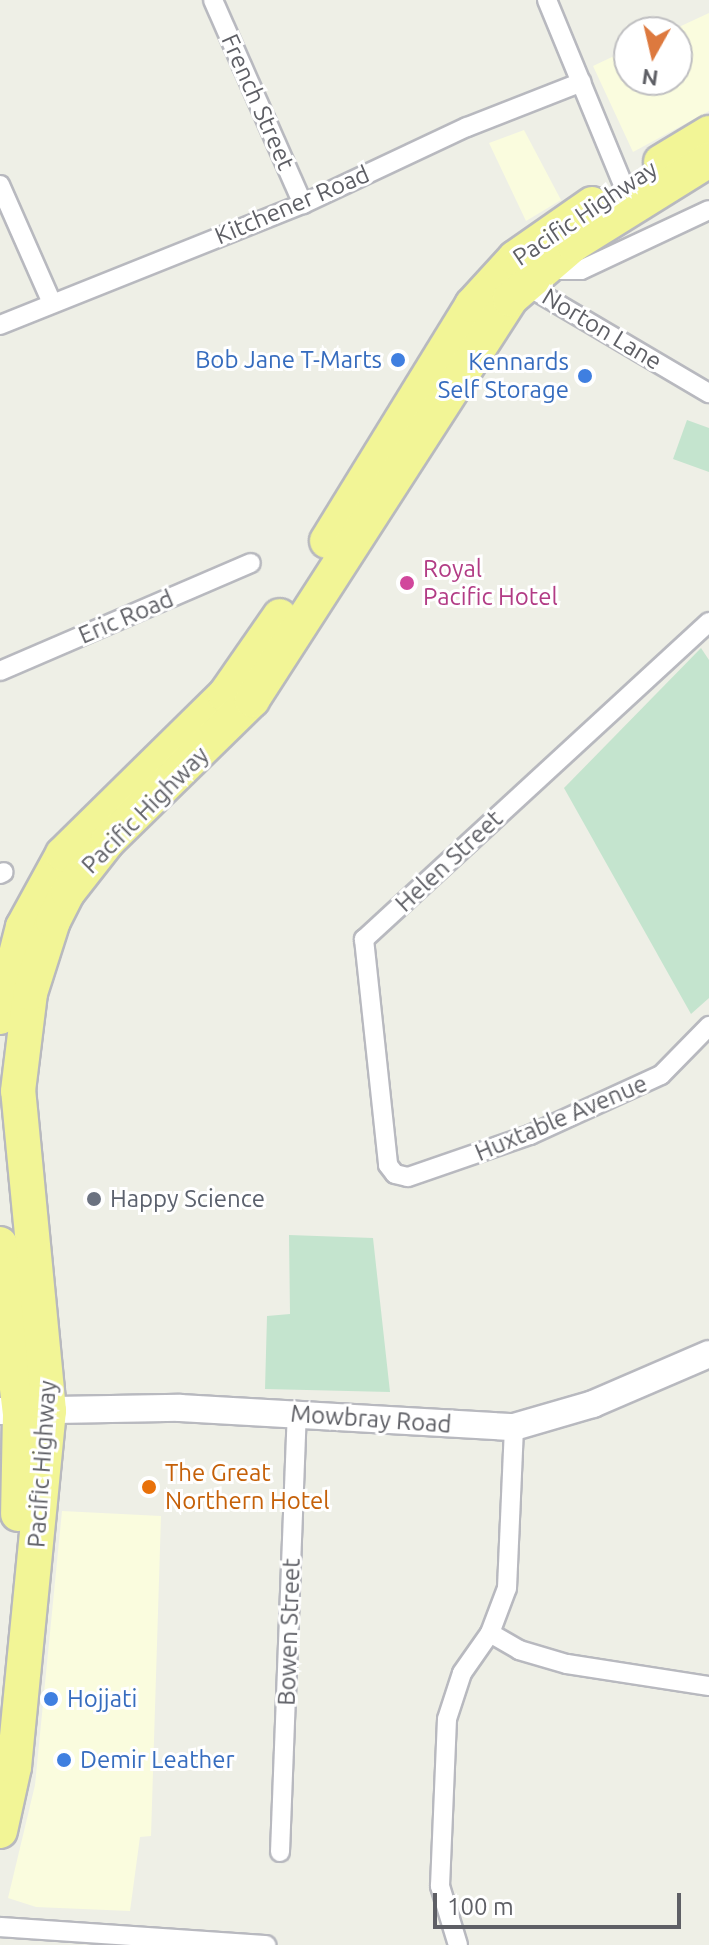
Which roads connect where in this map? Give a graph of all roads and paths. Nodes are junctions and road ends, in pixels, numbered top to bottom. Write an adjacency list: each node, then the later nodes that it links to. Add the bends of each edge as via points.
1 (213, 0): 7 (street, French Street)
2 (547, 0): 3 (street)
3 (582, 82): 5 (street); 7 (street, Kitchener Road, via 467,127)
4 (705, 141): 5 (highway, Pacific Highway); 9 (highway, Pacific Highway)
5 (623, 184): 9 (highway, Pacific Highway)
6 (0, 185): 11 (street)
7 (303, 204): 11 (street, Kitchener Road)
8 (709, 210): 9 (street, via 581,270 567,272)
9 (540, 261): 10 (highway, Pacific Highway); 10 (street, Norton Lane); 13 (street, Norton Lane); 23 (highway, Pacific Highway, via 495,319 252,700 86,865 53,921 30,993 18,1091)
10 (490, 283): 17 (highway, Pacific Highway, via 242,675 57,862 23,927)
11 (52, 303): 12 (street, Kitchener Road)
12 (0, 325)
13 (709, 393)
14 (251, 563): 16 (street, Eric Road)
15 (709, 622): 19 (street, Helen Street, via 364,939 388,1165)
16 (0, 671)
17 (0, 1017)
18 (709, 1026): 19 (street, Huxtable Avenue, via 661,1075 530,1135 408,1177)
19 (395, 1174)
20 (0, 1244): 23 (highway, Pacific Highway)
21 (709, 1354): 24 (main road, Mowbray Road, via 593,1404)
22 (297, 1412): 23 (main road, Mowbray Road, via 100,1407); 24 (main road, Mowbray Road); 29 (street, Bowen Street)
23 (17, 1415): 27 (highway, Pacific Highway, via 19,1504); 28 (highway, Pacific Highway, via 14,1767)
24 (514, 1427): 25 (street, via 511,1566)
25 (490, 1633): 26 (street, via 519,1650 558,1662); 32 (street, via 462,1673 447,1719 440,1886)
26 (709, 1686)
27 (0, 1694)
28 (0, 1831)
29 (280, 1852)
30 (0, 1927): 31 (street)
31 (266, 1943)
32 (458, 1945)

